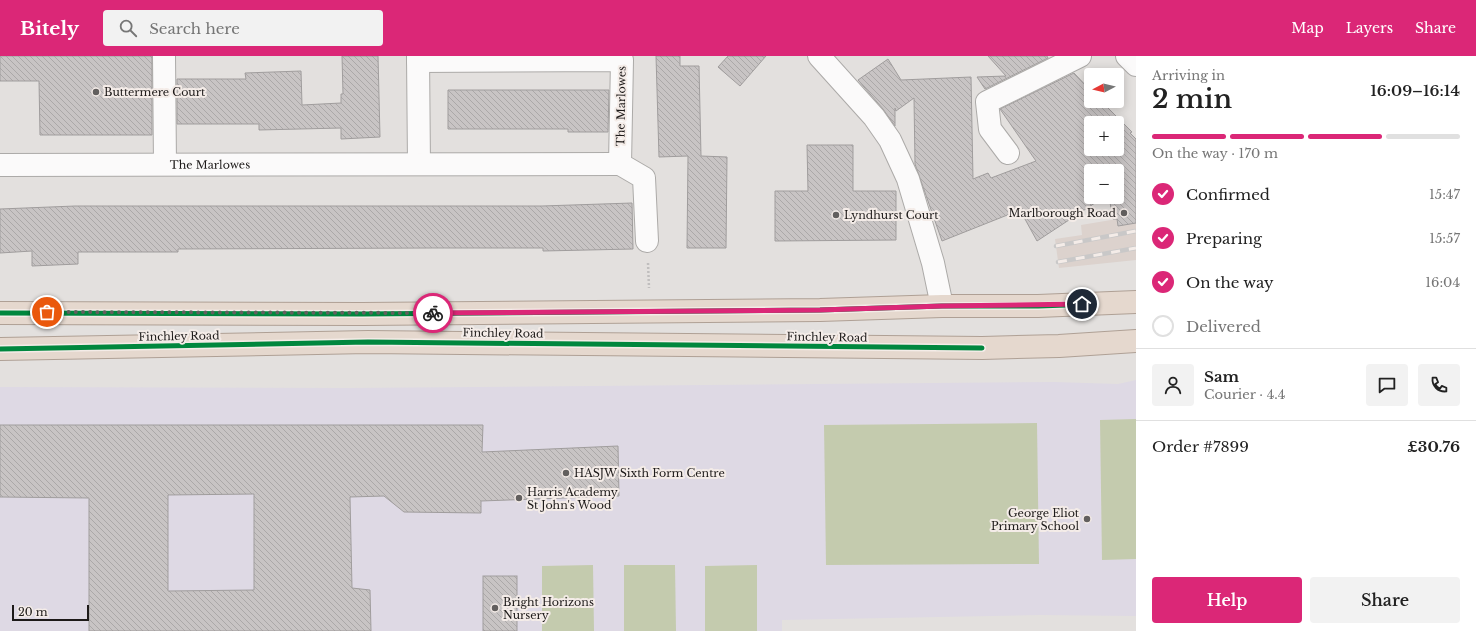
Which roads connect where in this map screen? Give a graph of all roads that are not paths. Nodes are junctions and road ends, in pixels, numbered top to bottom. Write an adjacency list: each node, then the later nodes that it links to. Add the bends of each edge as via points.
1 (164, 56): 8 (street)
2 (819, 56): 14 (street, via 874,117 890,140 908,179 933,263)
3 (1080, 56): 7 (street, via 987,102 990,129)
4 (1127, 56): 6 (street)
5 (418, 58): 9 (street, The Marlowes); 10 (street, The Marlowes, via 622,60)
6 (1136, 65)
7 (1008, 153)
8 (165, 164): 9 (street, The Marlowes); 11 (street, The Marlowes)
9 (419, 164): 10 (street, The Marlowes)
10 (620, 164): 12 (street, via 644,178)
11 (0, 165)
12 (647, 241)
13 (1136, 302): 14 (highway, Finchley Road)
14 (942, 306): 15 (highway, Finchley Road, via 650,312)
15 (0, 313)
16 (1136, 341): 17 (highway, Finchley Road, via 982,348 368,342)
17 (0, 348)

